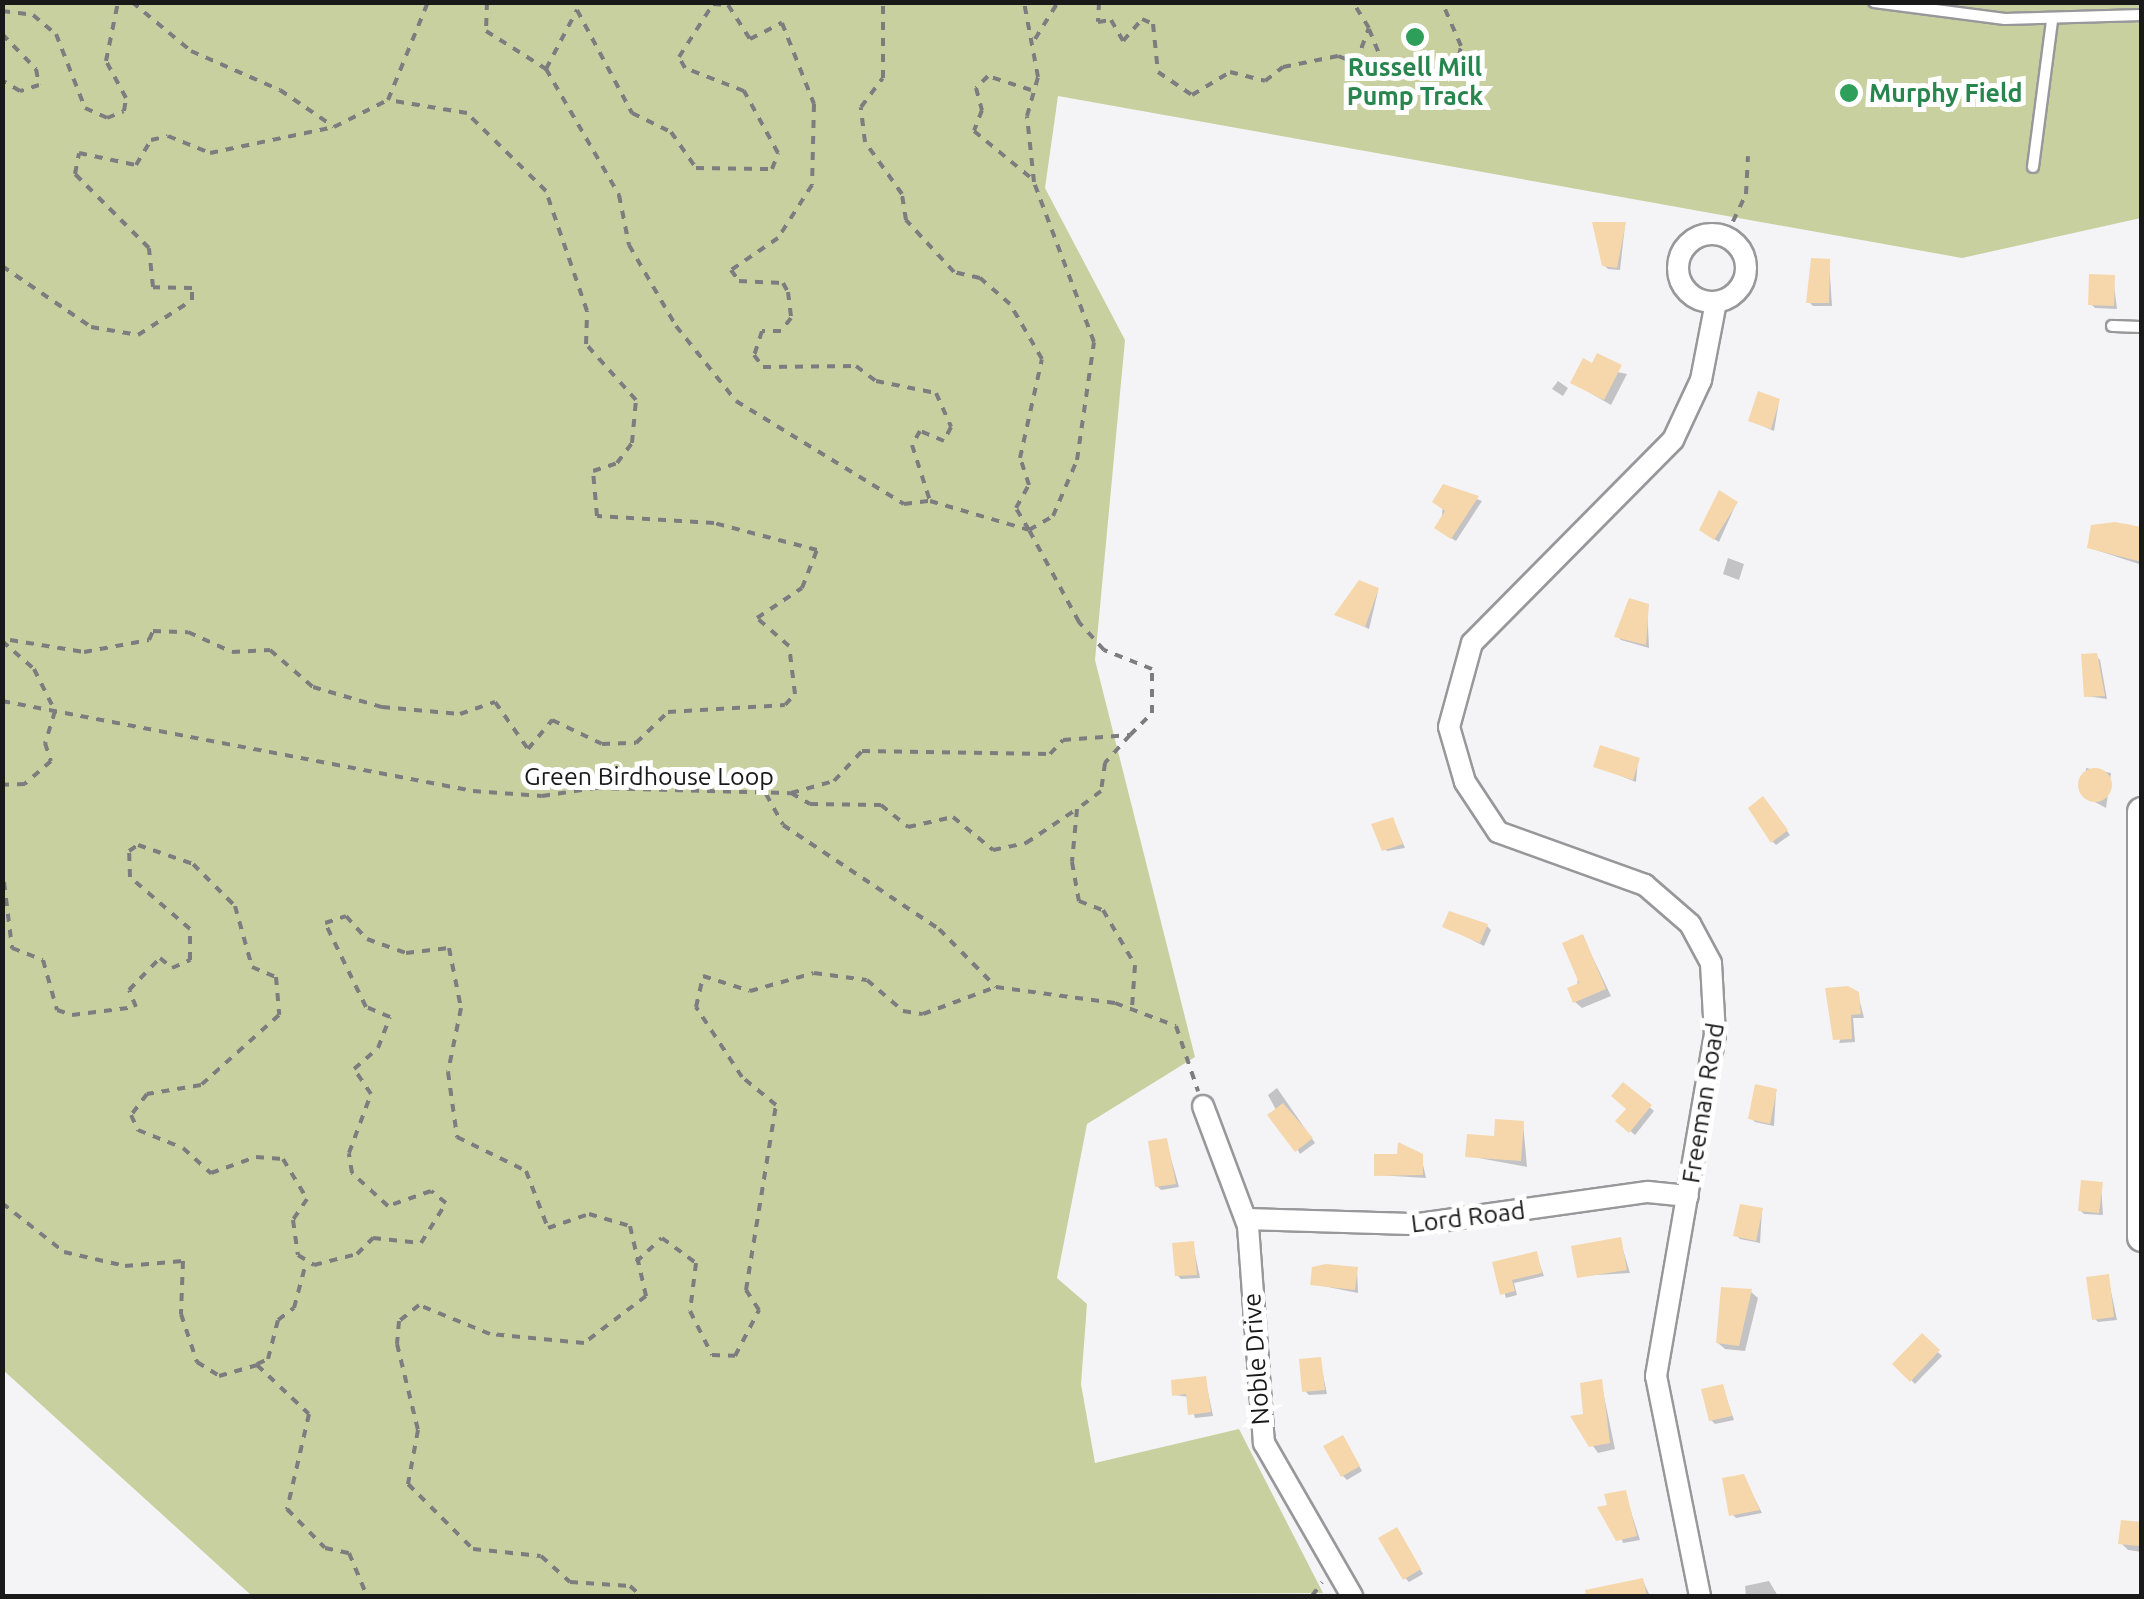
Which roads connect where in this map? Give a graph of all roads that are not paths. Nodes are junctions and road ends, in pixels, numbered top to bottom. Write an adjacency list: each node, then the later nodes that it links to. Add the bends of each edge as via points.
1 (1874, 2): 3 (lane)
2 (2142, 15): 3 (lane)
3 (2052, 20): 4 (lane)
4 (2032, 167)
5 (1716, 302): 5 (street, Freeman Road, via 1688,291 1679,260 1694,239 1726,236 1743,253 1746,276); 10 (street, Freeman Road, via 1701,380 1673,440 1472,643 1449,713 1456,763 1498,832 1530,851 1635,880 1698,935 1717,1018)
6 (2112, 326): 7 (lane)
7 (2142, 326)
8 (2142, 812): 12 (main road)
9 (1203, 1106): 11 (street, Noble Drive)
10 (1688, 1196): 11 (street, Lord Road, via 1648,1192 1420,1224); 14 (street, Freeman Road, via 1656,1386)
11 (1246, 1219): 13 (street, Noble Drive, via 1264,1443)
12 (2142, 1236)
13 (1352, 1596)
14 (1700, 1596)

